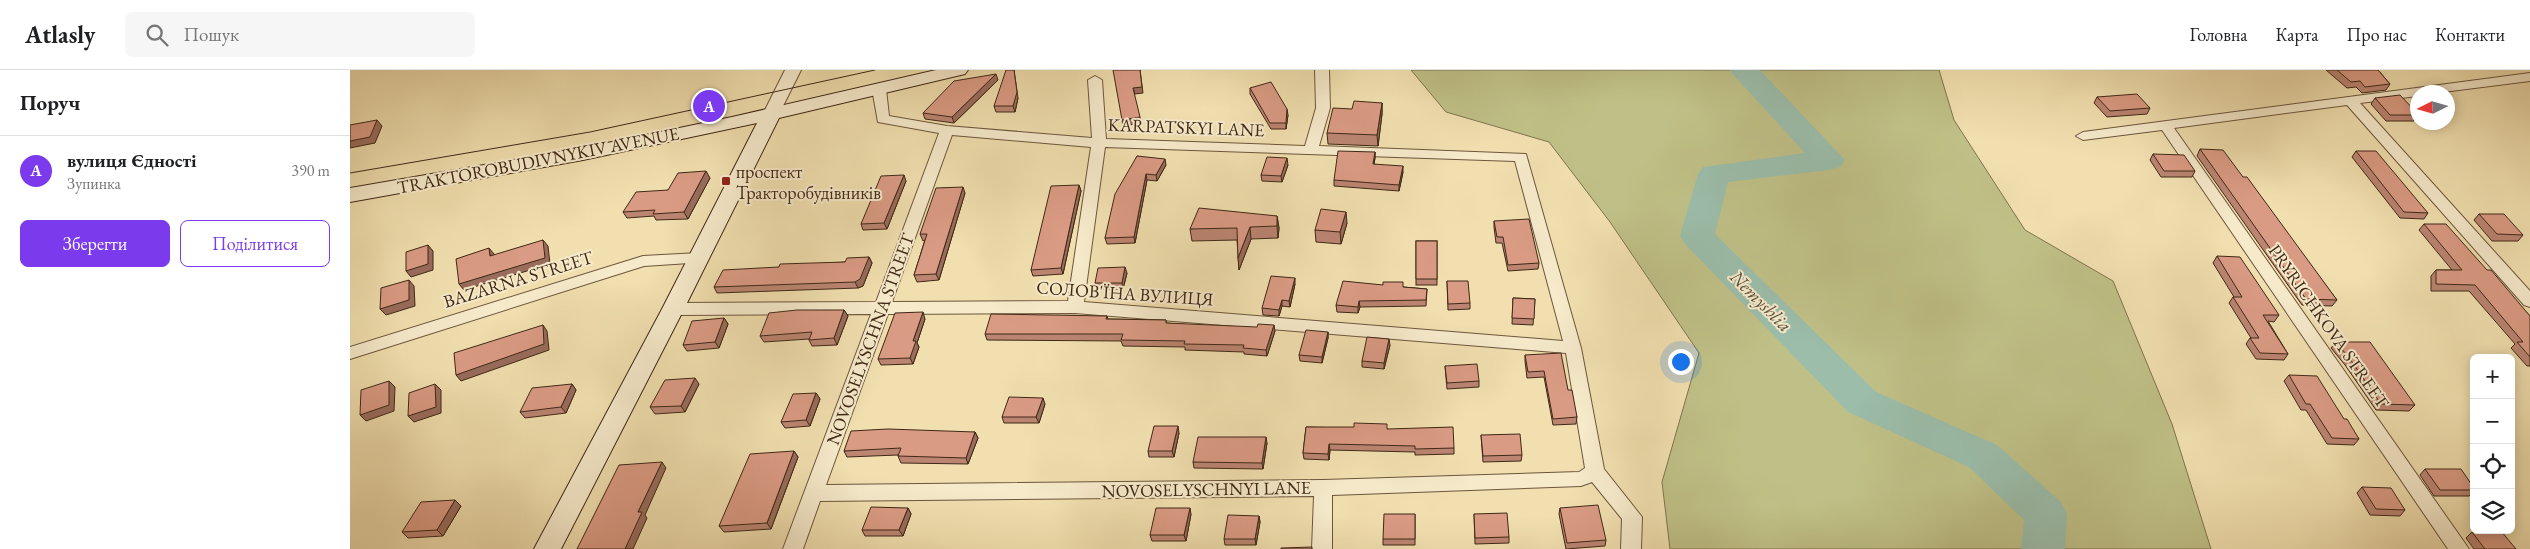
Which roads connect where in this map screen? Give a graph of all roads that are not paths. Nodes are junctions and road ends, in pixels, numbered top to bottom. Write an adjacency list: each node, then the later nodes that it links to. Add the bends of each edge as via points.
1 (793, 70): 8 (street)
2 (959, 70): 6 (main road, TRAKTOROBUDIVNYKIV AVENUE)
3 (1322, 70): 13 (street, via 1323,108)
4 (2530, 77): 7 (street)
5 (1095, 80): 12 (street)
6 (879, 88): 8 (main road, TRAKTOROBUDIVNYKIV AVENUE); 10 (street, KARPATSKYI LANE, via 882,119)
7 (2350, 100): 9 (street); 16 (street)
8 (772, 112): 14 (main road, TRAKTOROBUDIVNYKIV AVENUE, via 582,154); 15 (main road)
9 (2166, 126): 11 (street); 29 (street, PRYRICHKOVA STREET)
10 (947, 130): 12 (street, KARPATSKYI LANE); 17 (street, NOVOSELYSCHNA STREET)
11 (2083, 136)
12 (1099, 143): 13 (street, KARPATSKYI LANE); 18 (street)
13 (1311, 150): 20 (street, KARPATSKYI LANE, via 1521,157)
14 (350, 195)
15 (700, 258): 19 (main road); 21 (street, BAZARNA STREET, via 643,261)
16 (2530, 301)
17 (882, 307): 18 (street, СОЛОВ'ЇНА ВУЛИЦЯ); 19 (street, СОЛОВ'ЇНА ВУЛИЦЯ); 24 (street, NOVOSELYSCHNA STREET)
18 (1074, 307): 20 (street, СОЛОВ'ЇНА ВУЛИЦЯ)
19 (673, 309): 25 (main road)
20 (1573, 348): 22 (street)
21 (350, 353)
22 (1595, 472): 23 (street, NOVOSELYSCHNYI LANE, via 1581,479); 28 (street, via 1632,517)
23 (1323, 488): 24 (street, NOVOSELYSCHNYI LANE); 27 (street)
24 (815, 493): 26 (street, NOVOSELYSCHNA STREET)
25 (547, 549)
26 (793, 549)
27 (1322, 549)
28 (1631, 549)
29 (2460, 549)

